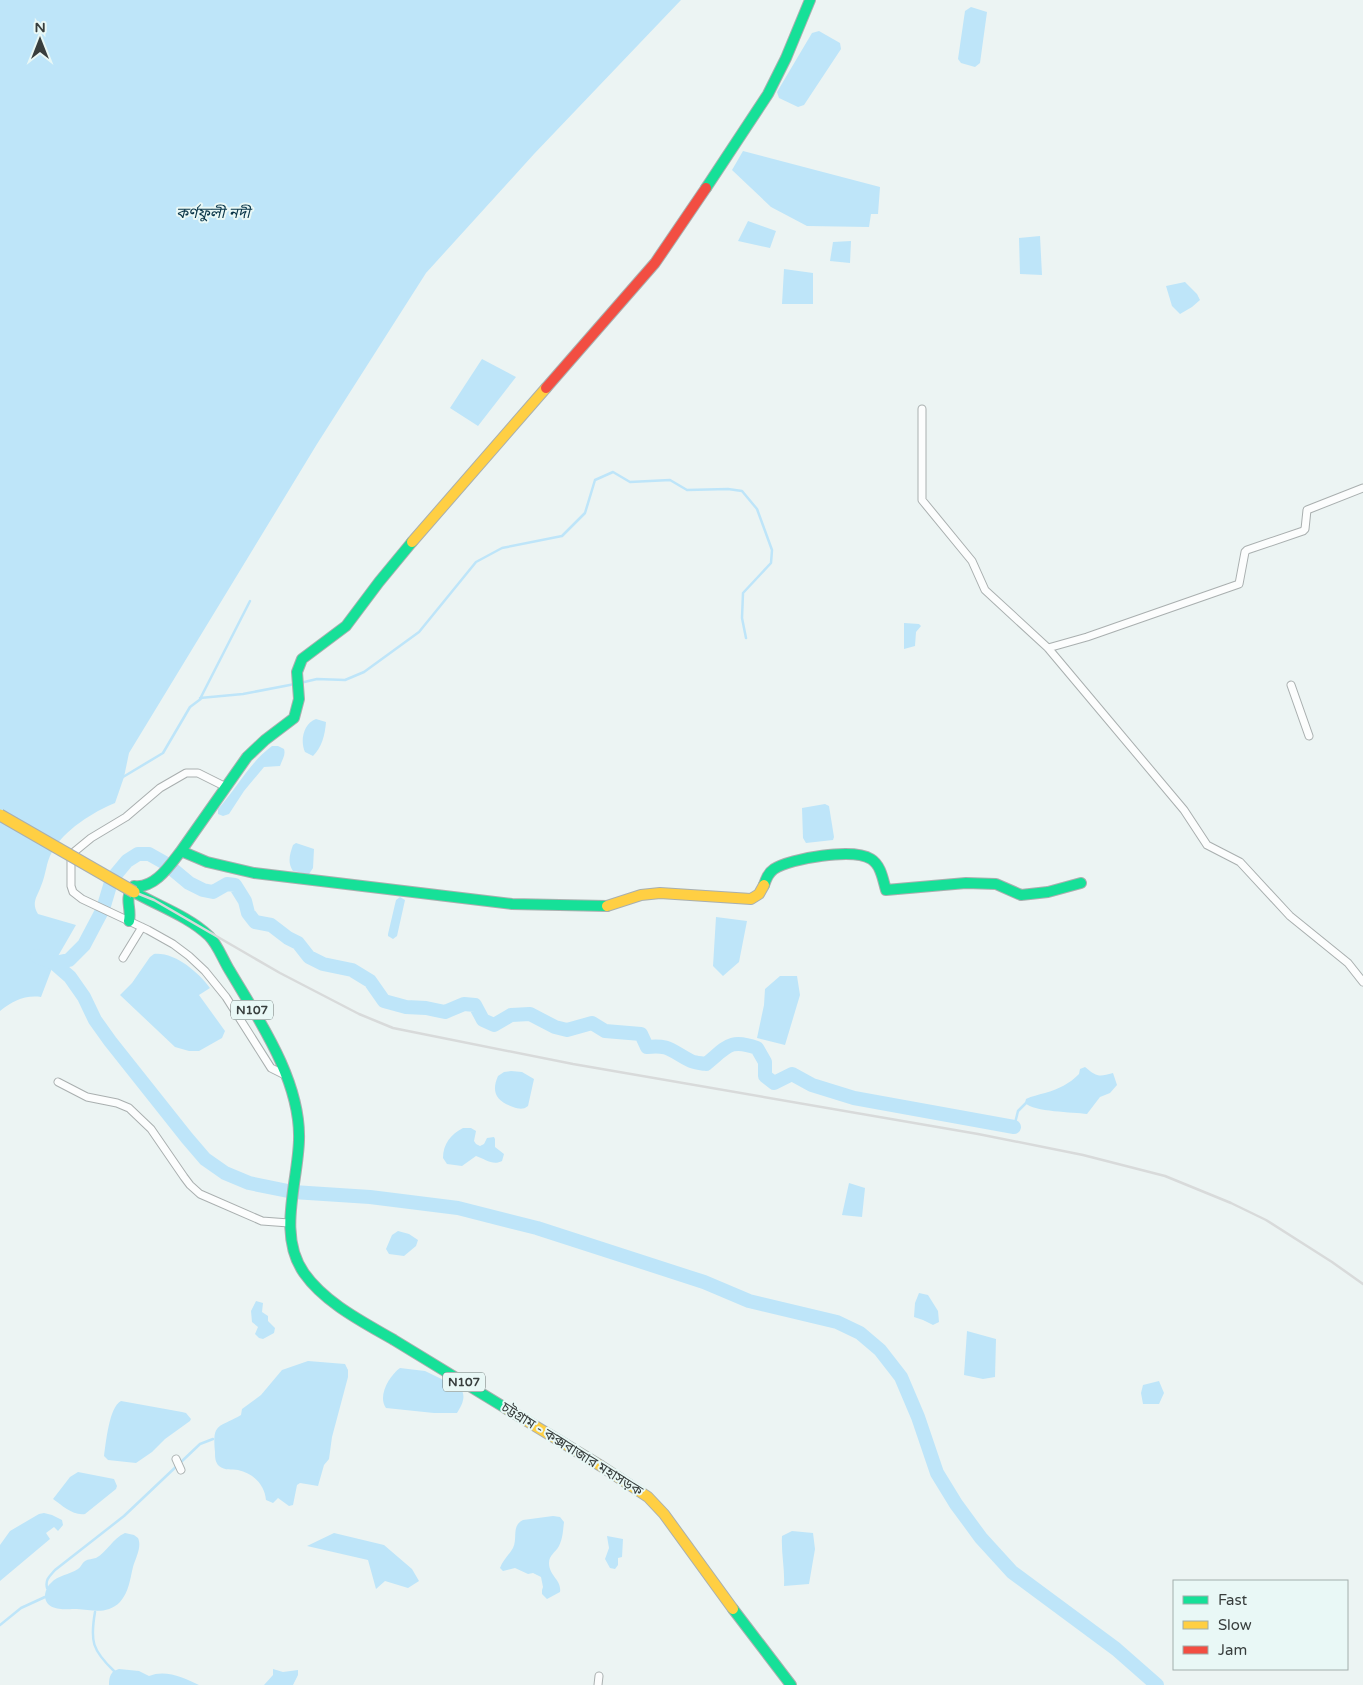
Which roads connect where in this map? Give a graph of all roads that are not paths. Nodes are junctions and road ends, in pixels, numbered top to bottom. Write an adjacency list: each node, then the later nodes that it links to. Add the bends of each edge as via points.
1 (810, 0): 7 (main road, via 768,94 655,263 428,523 346,626 302,659 297,672 299,699 294,718 254,749)
2 (922, 409): 4 (street, via 922,500 972,561 985,590)
3 (1363, 488): 4 (street, via 1307,510 1304,531 1247,550 1239,584)
4 (1048, 648): 14 (street, via 1184,810 1207,845 1240,862 1290,916 1348,963)
5 (1291, 685): 6 (street)
6 (1309, 736)
7 (226, 787): 9 (main road); 11 (street, via 198,773 186,773 160,788 132,813 100,831 74,852 71,886 77,896)
8 (0, 815): 15 (main road, N107, bridge, via 211,937)
9 (177, 855): 10 (main road, via 254,873 512,904 611,906 641,895 660,893 751,899 760,895 768,874 785,863 858,855 867,856 877,864 886,890 966,883 996,884 1021,895 1048,892); 11 (main road, via 148,885 143,888 134,886 129,891 126,900 130,910)
10 (1081, 882)
11 (129, 921): 12 (street)
12 (142, 927): 13 (street); 15 (street, via 182,951 205,971 237,1012 271,1068)
13 (123, 958)
14 (1363, 982)
15 (285, 1075): 17 (main road, N107, via 298,1119 299,1140)
16 (58, 1082): 17 (street, via 87,1097 129,1108 151,1129 184,1177 200,1194 262,1221)
17 (290, 1218): 21 (main road, চট্টগ্রাম - কক্সবাজার মহাসড়ক / N107, via 292,1246 300,1268 325,1296 656,1504)
18 (176, 1459): 19 (street)
19 (181, 1470)
20 (599, 1676): 22 (street)
21 (788, 1684)
22 (598, 1685)

